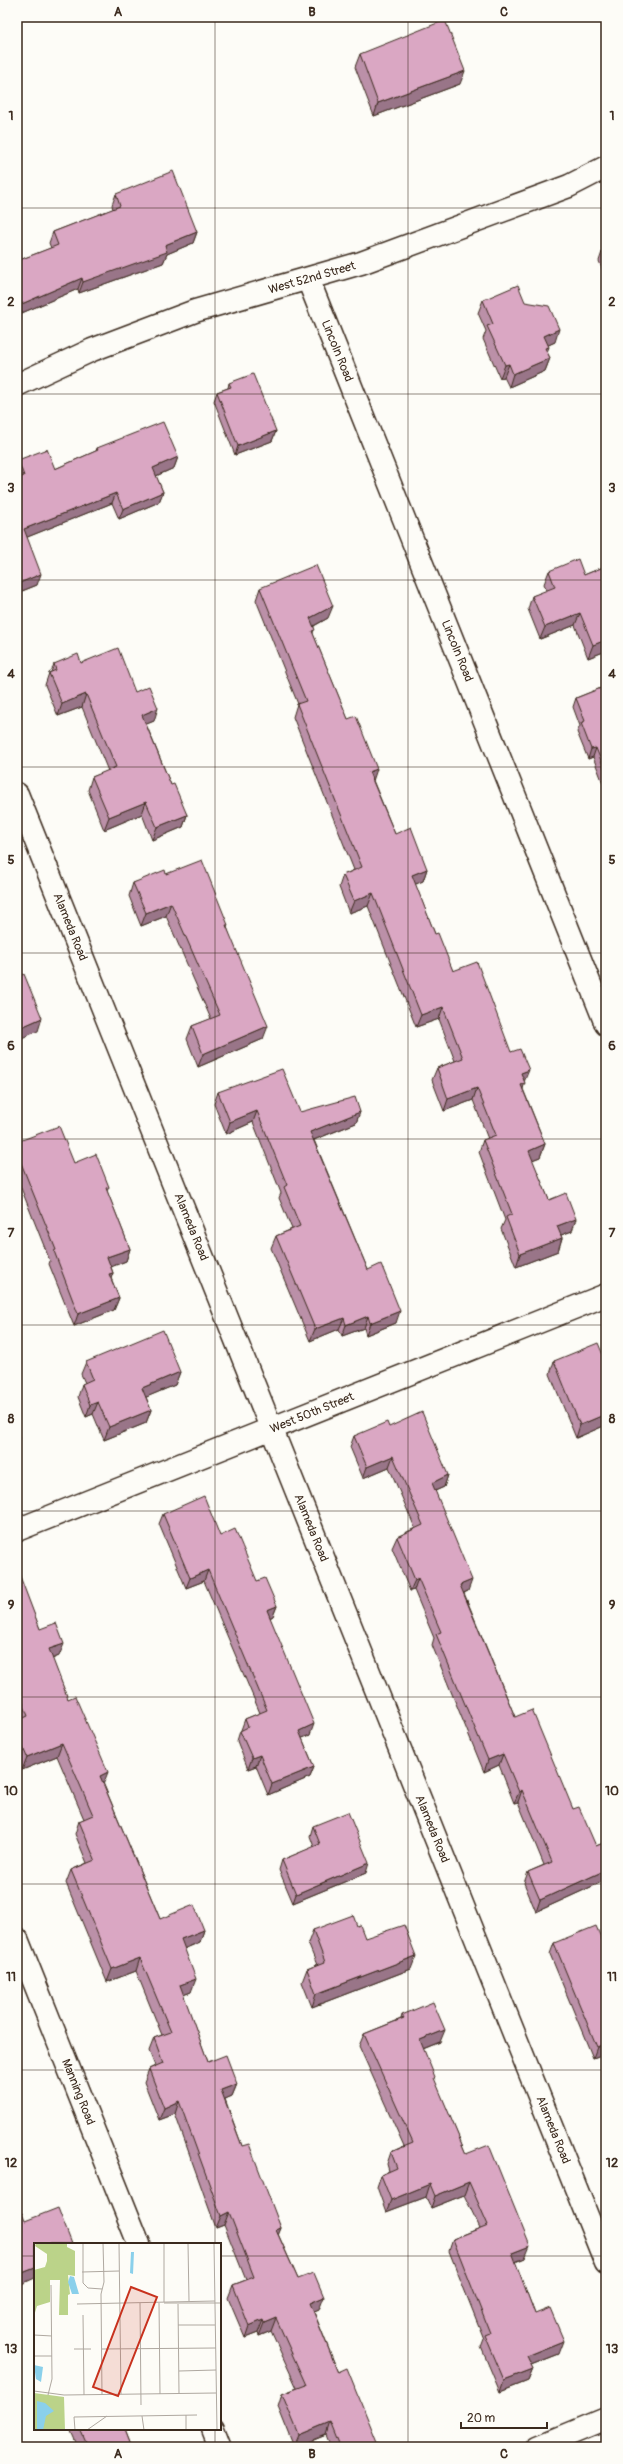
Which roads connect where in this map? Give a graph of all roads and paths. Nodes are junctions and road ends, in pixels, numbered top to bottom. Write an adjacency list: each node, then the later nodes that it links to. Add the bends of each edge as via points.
1 (606, 167): 2 (street, West 52nd Street, via 554,191 361,263)
2 (308, 279): 3 (street, West 52nd Street, via 187,314 92,350); 5 (street, Lincoln Road)
3 (17, 385)
4 (17, 794): 7 (street, Alameda Road)
5 (606, 1024)
6 (606, 1295): 7 (street, West 50th Street)
7 (272, 1429): 8 (street, West 50th Street); 11 (street, Alameda Road)
8 (17, 1530)
9 (17, 1939): 10 (street, Manning Road)
10 (139, 2243)
11 (606, 2263)
12 (606, 2419): 15 (street)
13 (212, 2430): 14 (street)
14 (220, 2447)
15 (538, 2447)

